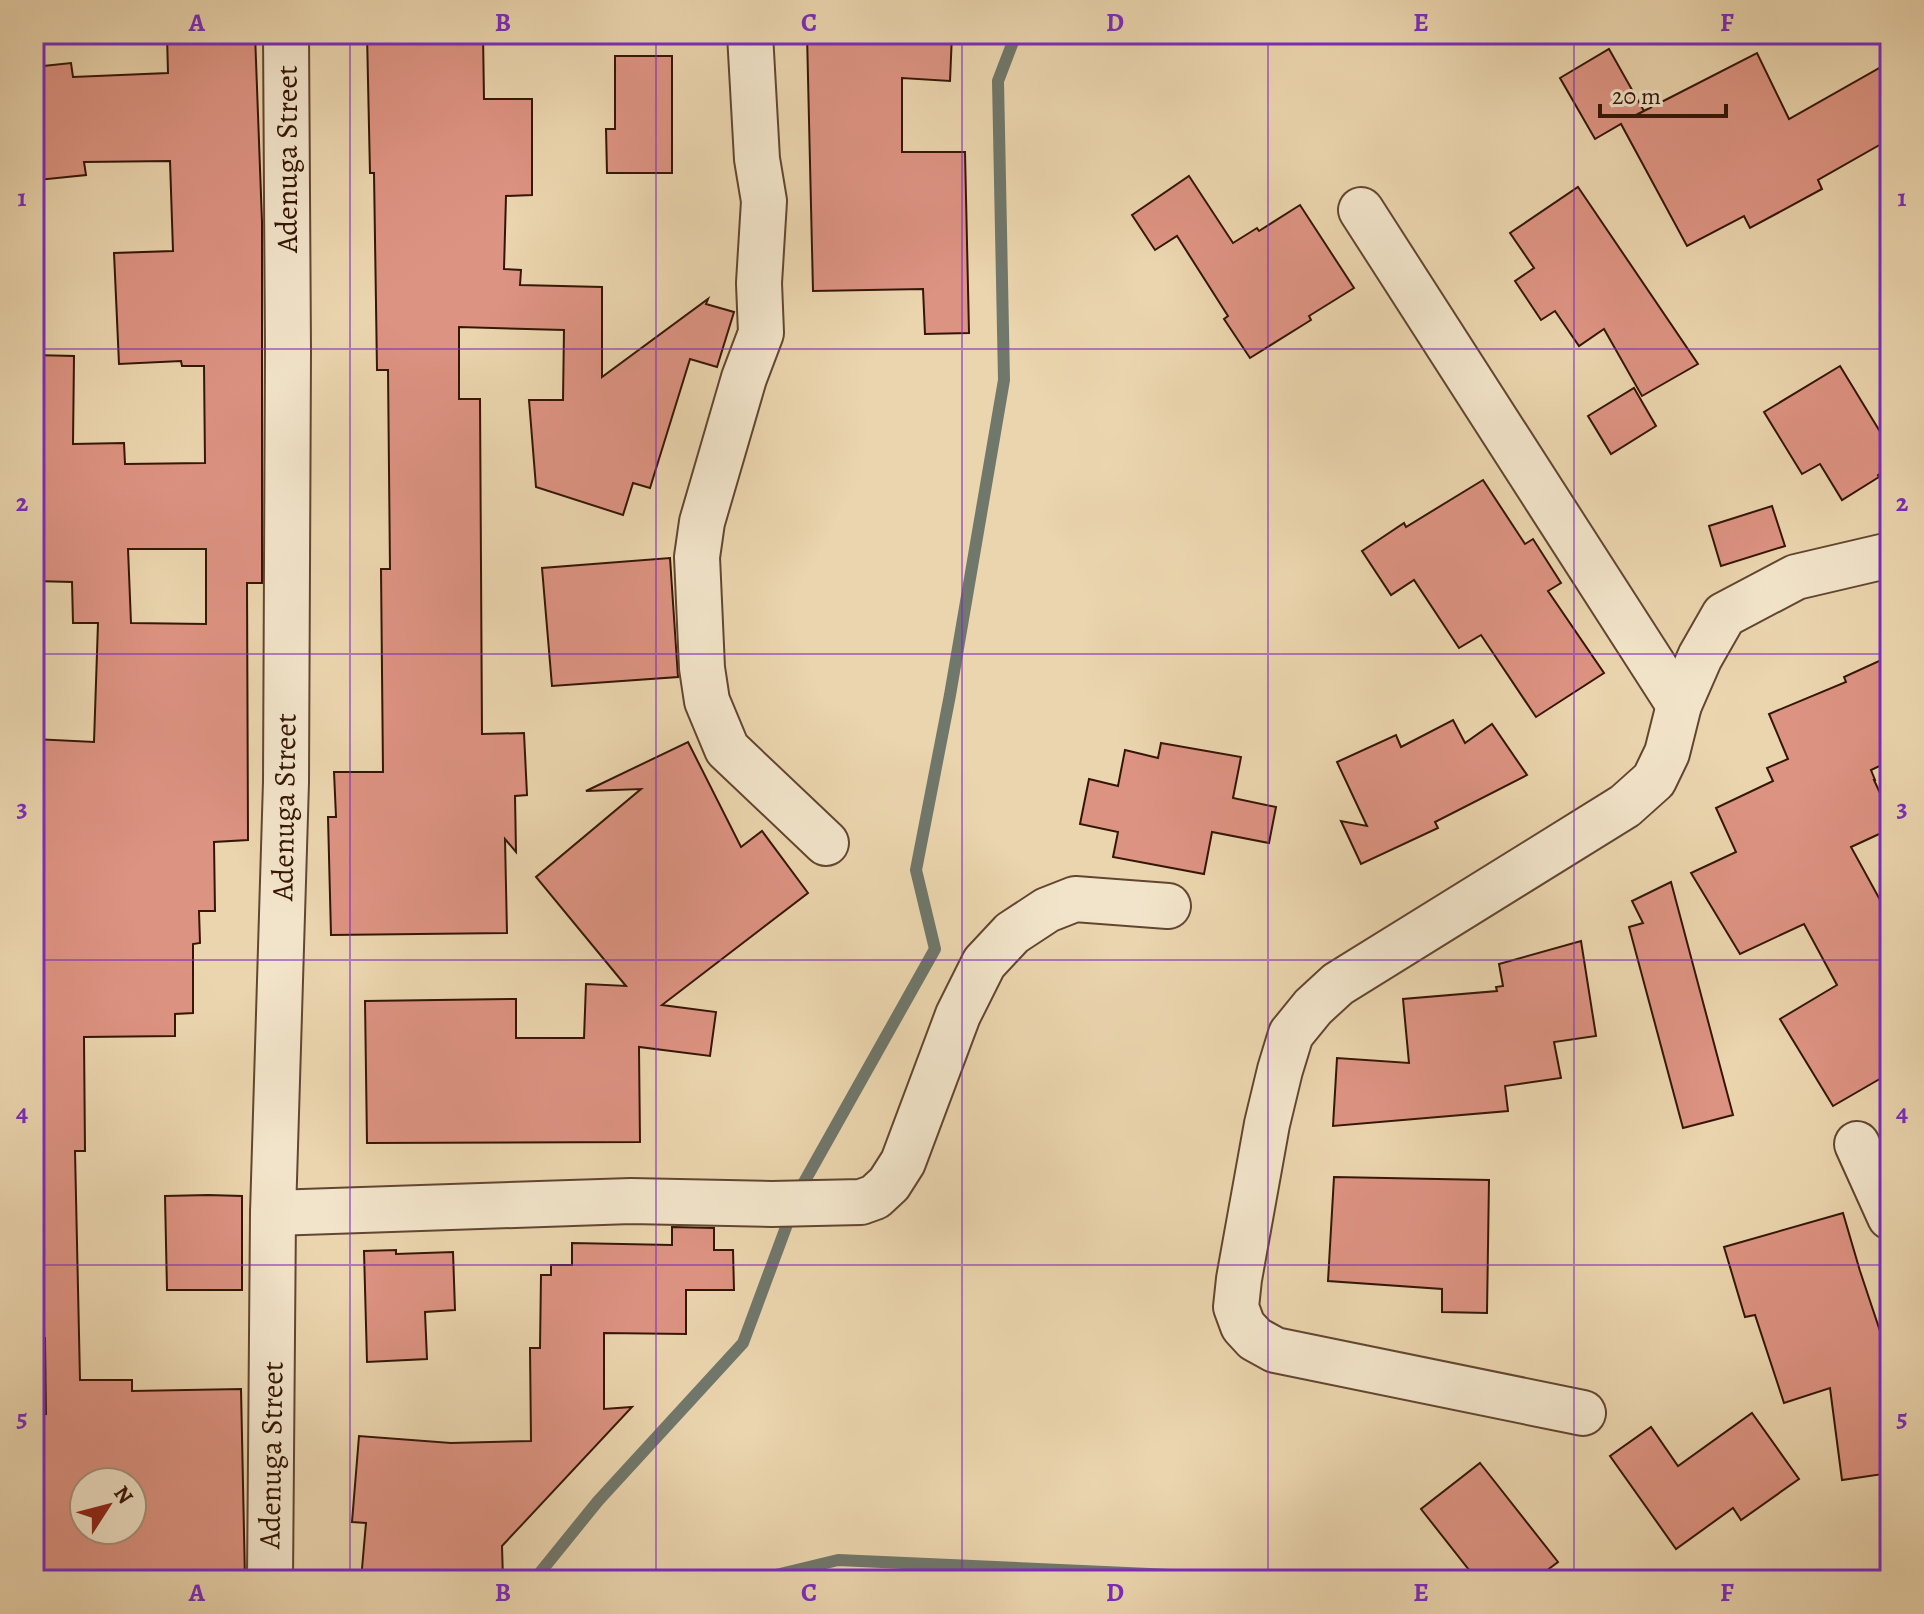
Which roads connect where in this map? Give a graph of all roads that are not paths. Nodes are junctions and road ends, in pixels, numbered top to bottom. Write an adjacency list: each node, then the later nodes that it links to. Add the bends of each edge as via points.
1 (286, 34): 9 (street, Adenuga Street, via 286,782)
2 (750, 34): 6 (street, via 764,201 761,333 702,522 697,557 702,668 707,701 727,749)
3 (1361, 210): 5 (street)
4 (1890, 555): 5 (street, via 1796,577 1724,615)
5 (1679, 705): 11 (street, via 1654,780 1625,806 1338,984 1291,1034 1267,1124 1239,1279 1236,1307 1243,1326 1275,1350)
6 (826, 843)
7 (1168, 906): 9 (street, via 1075,899 1012,933 984,963 958,1015 903,1162 889,1184 861,1202 631,1201)
8 (1857, 1144): 10 (street)
9 (273, 1213): 12 (street, Adenuga Street)
10 (1890, 1217)
11 (1583, 1413)
12 (270, 1580)

